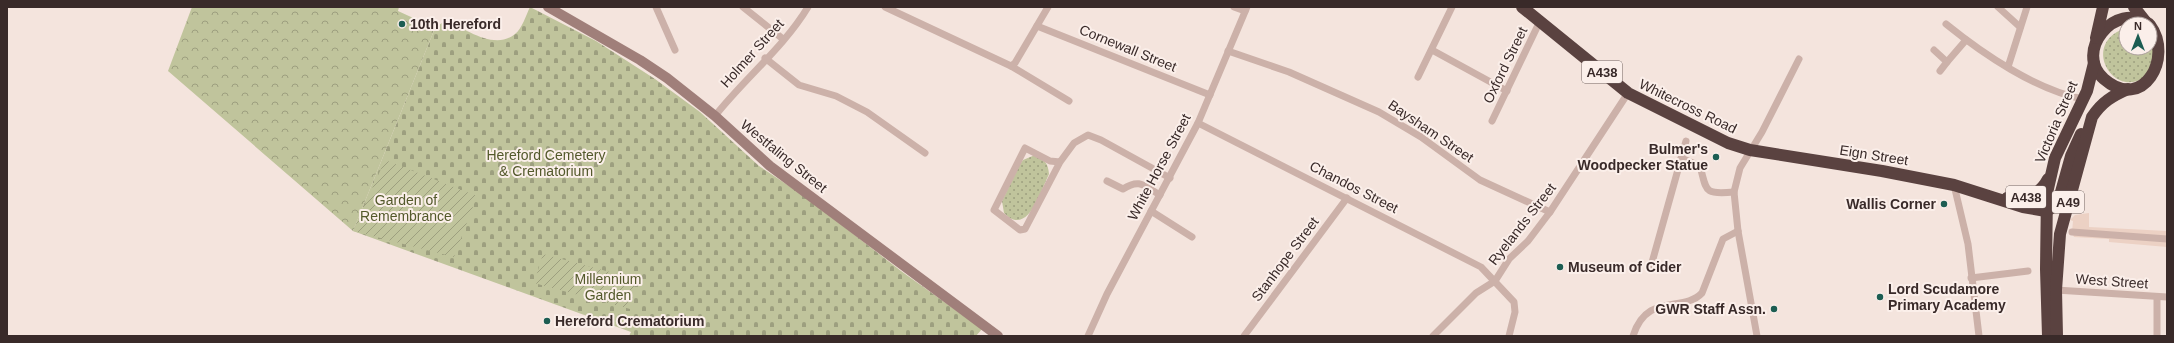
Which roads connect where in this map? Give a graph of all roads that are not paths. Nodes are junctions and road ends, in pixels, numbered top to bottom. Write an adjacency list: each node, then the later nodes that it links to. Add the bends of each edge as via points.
1 (548, 7): 45 (street, Westfaling Street, via 640,60)
2 (656, 7): 26 (street)
3 (743, 7): 23 (street)
4 (808, 7): 23 (street, Holmer Street)
5 (885, 7): 14 (street)
6 (1048, 7): 20 (street)
7 (1234, 7): 15 (street)
8 (1452, 7): 27 (street)
9 (1522, 7): 17 (highway, Whitecross Road / A438)
10 (1998, 7): 21 (street)
11 (2027, 7): 21 (street)
12 (2103, 7): 25 (highway, via 2096,28)
13 (2134, 7): 16 (highway)
14 (895, 9): 34 (street)
15 (1246, 9): 29 (street, White Horse Street)
16 (2142, 16)
17 (1540, 21): 40 (street, Oxford Street); 41 (highway, Whitecross Road / A438)
18 (2118, 21): 25 (highway, via 2112,22 2102,31)
19 (1946, 24): 24 (street)
20 (1037, 26): 34 (street); 42 (street, Cornewall Street)
21 (2020, 28): 36 (street)
22 (2163, 36): 35 (highway)
23 (784, 39): 30 (street, Holmer Street)
24 (1966, 40): 32 (street); 36 (street)
25 (2095, 44): 33 (highway)
26 (675, 50)
27 (1432, 50): 38 (street); 40 (street)
28 (1934, 50): 32 (street)
29 (1228, 51): 42 (street, White Horse Street); 64 (street, Baysham Street, via 1289,72 1379,112 1421,137 1480,180)
30 (765, 58): 45 (street, Holmer Street); 51 (street, via 799,84 836,96 867,112)
31 (1799, 59): 50 (street, via 1762,132)
32 (1947, 62): 37 (street)
33 (2094, 63): 39 (highway, via 2104,79); 43 (highway, Victoria Street / A49)
34 (1011, 66): 44 (street)
35 (2166, 66): 39 (highway, via 2157,79 2146,86)
36 (2008, 67): 43 (street, via 2059,94)
37 (1940, 71)
38 (1418, 77)
39 (2128, 89): 46 (highway, A49, via 2110,98)
40 (1506, 91): 47 (street, Oxford Street)
41 (1628, 93): 50 (highway, Whitecross Road / A438, via 1718,138); 64 (street, Ryelands Street)
42 (1210, 96): 48 (street, White Horse Street)
43 (2083, 99): 54 (highway, Victoria Street / A49, via 2062,142)
44 (1069, 101)
45 (715, 116): 76 (street, Westfaling Street, via 770,166)
46 (2092, 117): 63 (highway, via 2071,156 2059,200); 73 (highway, A49, via 2060,234)
47 (1492, 121)
48 (1198, 123): 55 (street, White Horse Street); 61 (street, Chandos Street)
49 (1686, 141): 52 (street)
50 (1750, 150): 57 (highway, Eign Street / A438, via 1886,171); 58 (street, via 1740,168)
51 (925, 153)
52 (1681, 158): 58 (street, via 1700,166 1703,183 1708,190 1720,193); 69 (street)
53 (1060, 162): 53 (street, via 1023,230 994,210 1025,148); 55 (street, via 1074,143 1088,135)
54 (2050, 175): 60 (highway, Eign Street / A438, via 2041,190 2034,194 2011,199); 63 (highway, Victoria Street / A49)
55 (1170, 178): 59 (street, White Horse Street)
56 (1107, 182): 59 (street, via 1123,189 1139,182)
57 (1954, 185): 60 (highway, Eign Street / A438); 71 (street, via 1964,220)
58 (1734, 192): 65 (street)
59 (1160, 195): 62 (street, White Horse Street)
60 (1992, 196): 63 (highway, Eign Street / A438, via 2023,207)
61 (1347, 198): 72 (street, Chandos Street, via 1476,263); 78 (street, Stanhope Street)
62 (1151, 211): 67 (street); 77 (street, White Horse Street)
63 (2046, 211): 84 (highway, Victoria Street / A49)
64 (1550, 212): 72 (street, Ryelands Street, via 1528,241 1509,259)
65 (1738, 231): 81 (street, via 1723,239 1698,298 1659,306 1641,320); 82 (street)
66 (2072, 232): 68 (street)
67 (1192, 237)
68 (2167, 239)
69 (1651, 266)
70 (2028, 271): 71 (street)
71 (1971, 278): 83 (street)
72 (1495, 280): 79 (street, Ryelands Street, via 1476,293); 80 (street, Chandos Street, via 1514,302)
73 (2056, 290): 74 (street, West Street); 85 (highway, A49)
74 (2157, 296): 75 (street, West Street); 86 (street)
75 (2167, 297)
76 (998, 336)
77 (1088, 336)
78 (1244, 336)
79 (1433, 336)
80 (1509, 336)
81 (1633, 336)
82 (1757, 336)
83 (1979, 336)
84 (2048, 336)
85 (2057, 336)
86 (2157, 336)

